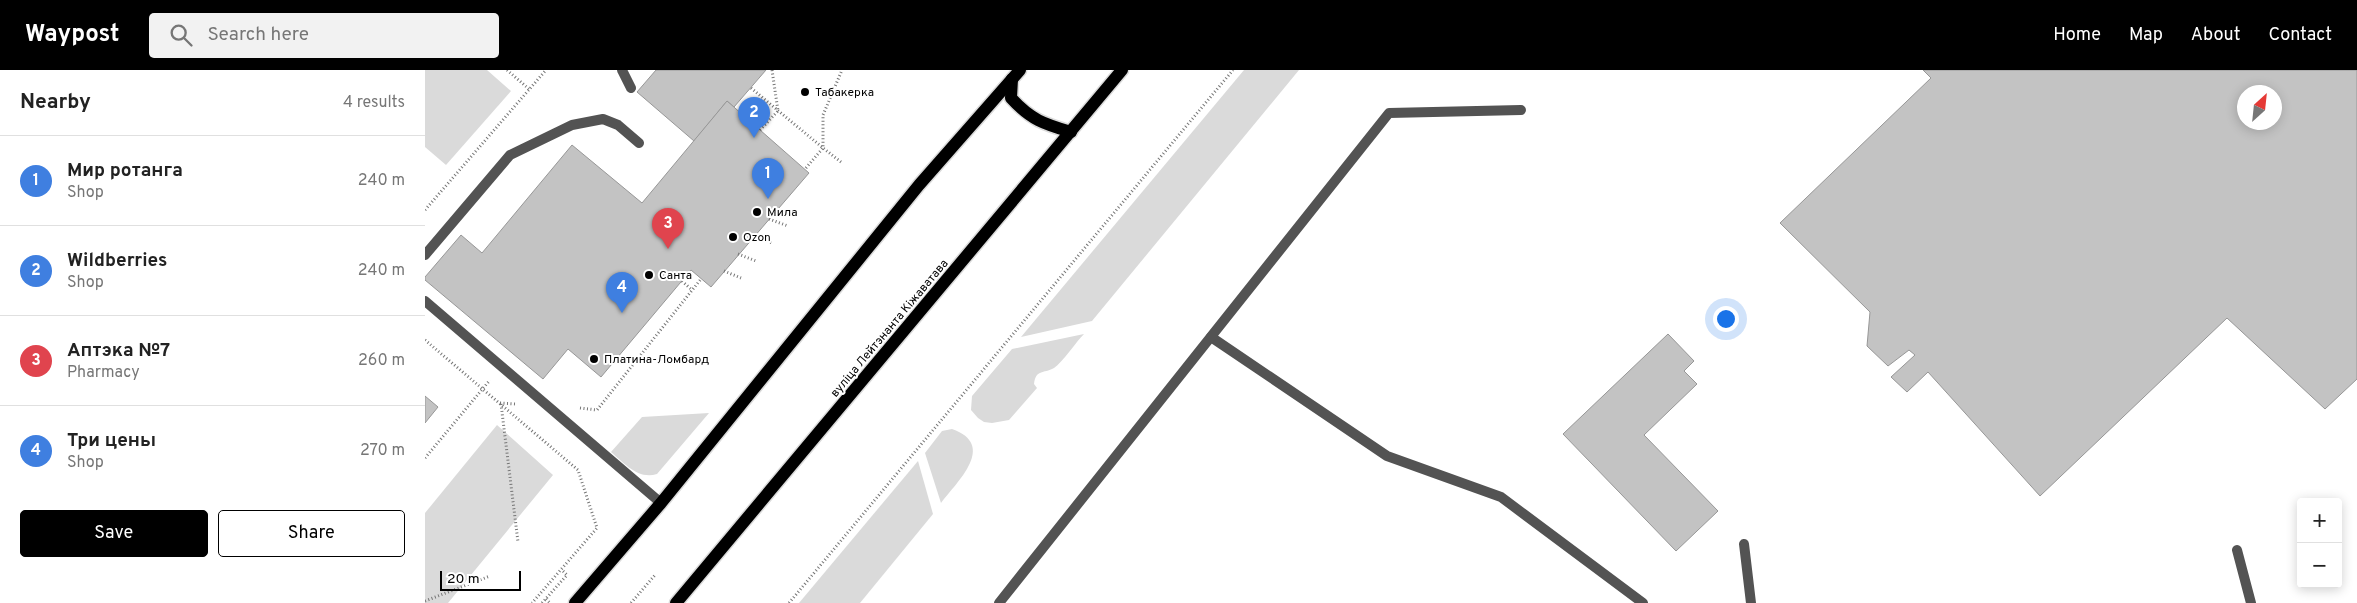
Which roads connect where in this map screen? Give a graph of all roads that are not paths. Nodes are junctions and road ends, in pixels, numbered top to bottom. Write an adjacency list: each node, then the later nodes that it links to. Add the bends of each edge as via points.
1 (622, 70): 4 (lane)
2 (1122, 70): 6 (main road, вуліца Лейтэнанта Кіжаватава)
3 (1016, 74): 6 (main road, via 1011,98 1026,114 1048,126); 11 (main road, via 919,185)
4 (631, 88)
5 (1521, 110): 10 (lane, via 1389,113)
6 (1071, 132): 15 (main road, вуліца Лейтэнанта Кіжаватава)
7 (639, 143): 8 (lane, via 618,125 603,119 572,125 510,155)
8 (425, 255)
9 (425, 301): 11 (lane)
10 (1211, 337): 16 (lane); 17 (lane, via 1387,456 1501,497)
11 (661, 503): 14 (main road)
12 (1743, 544): 18 (lane)
13 (2237, 550): 19 (lane)
14 (575, 603)
15 (676, 603)
16 (999, 603)
17 (1643, 603)
18 (1751, 603)
19 (2251, 603)

